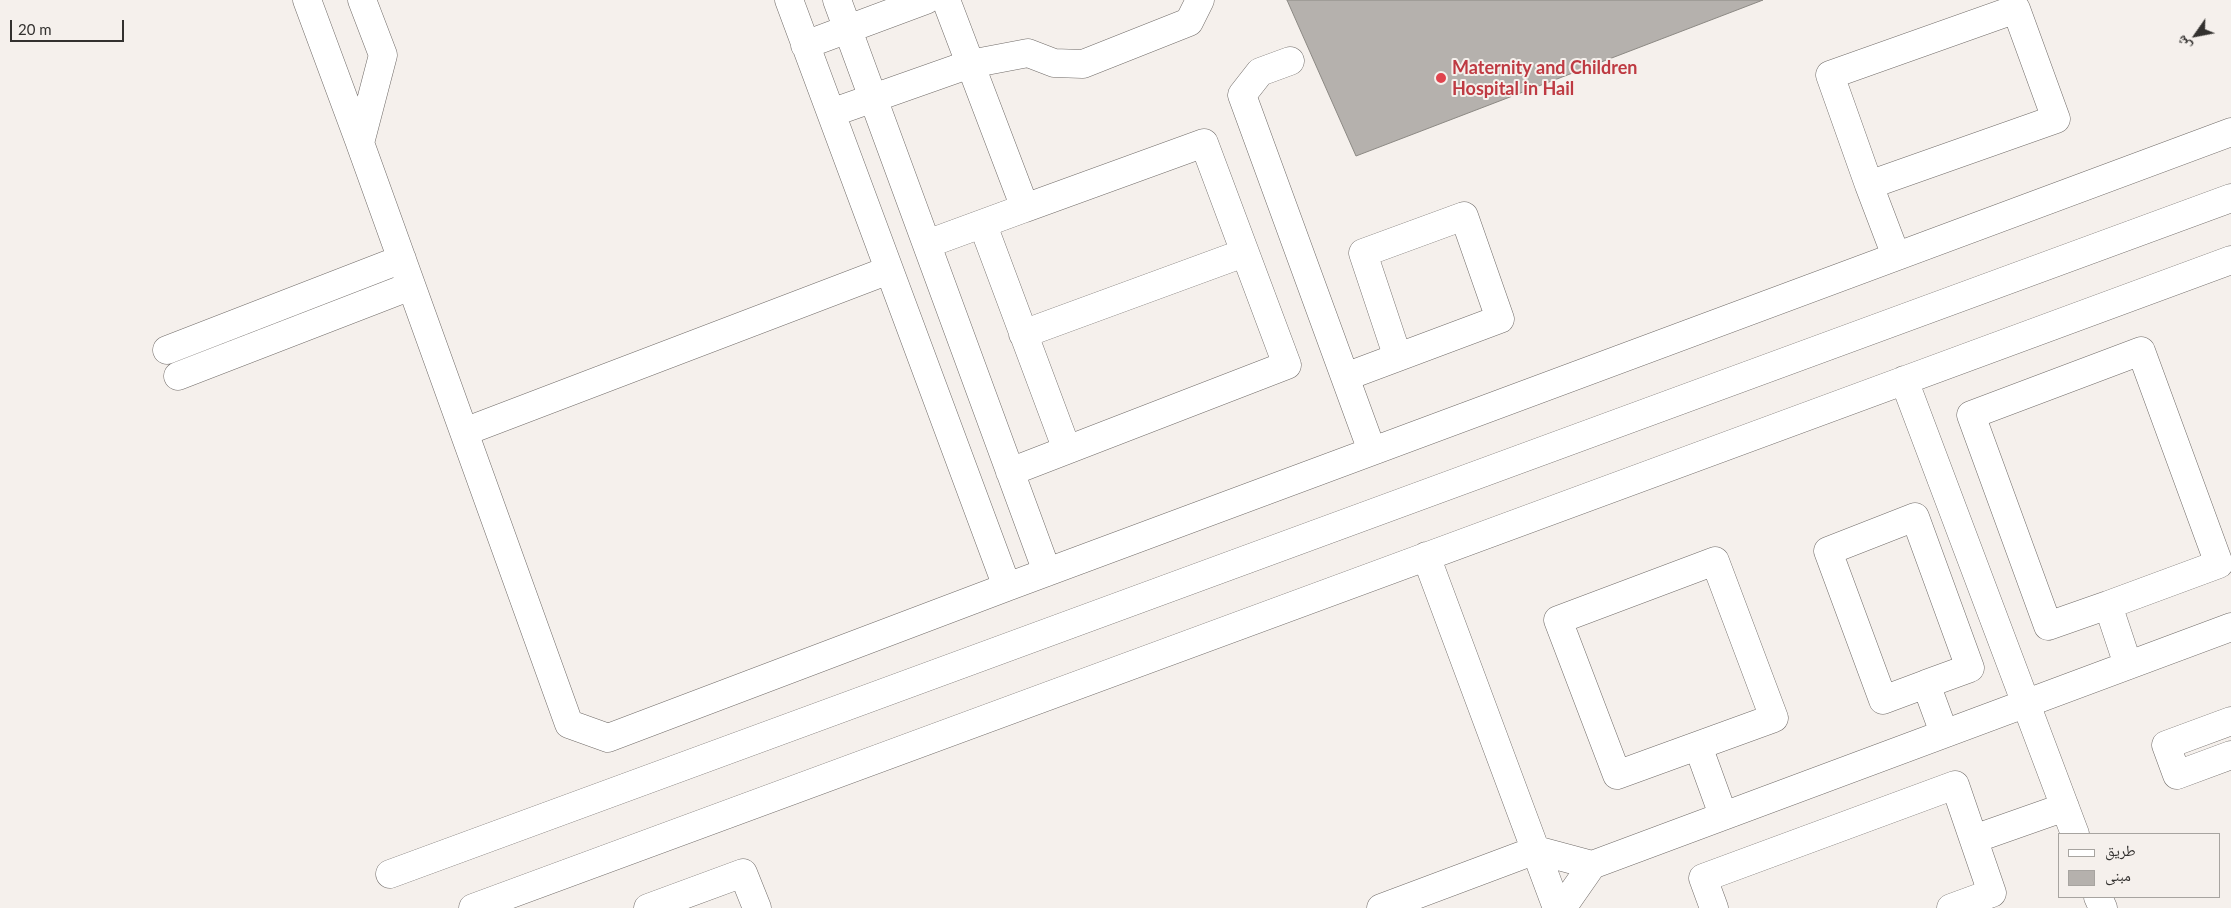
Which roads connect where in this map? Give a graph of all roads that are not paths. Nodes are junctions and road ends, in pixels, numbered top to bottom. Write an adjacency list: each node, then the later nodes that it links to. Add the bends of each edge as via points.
1 (307, 0): 15 (street)
2 (362, 0): 15 (street, via 383,55)
3 (788, 0): 9 (street)
4 (837, 0): 8 (street)
5 (926, 0): 8 (street)
6 (946, 0): 11 (street)
7 (1200, 0): 11 (street, via 1189,22 1083,64 1054,62 1028,53)
8 (848, 30): 9 (street); 12 (street)
9 (805, 45): 13 (street)
10 (1290, 61): 31 (street, via 1260,72 1242,95)
11 (970, 64): 12 (street); 18 (street)
12 (874, 98): 13 (street); 20 (street)
13 (832, 113): 25 (street)
14 (2231, 132): 22 (street)
15 (360, 142): 23 (street)
16 (1869, 185): 16 (street, via 1830,75 2016,9 2056,119); 22 (street)
17 (2231, 198): 55 (street)
18 (1025, 208): 19 (street); 21 (street, via 1204,143)
19 (983, 225): 20 (street); 27 (street)
20 (927, 244): 36 (street)
21 (1244, 254): 27 (street); 34 (street, via 1286,366)
22 (1896, 256): 35 (street)
23 (402, 259): 26 (street); 28 (street)
24 (2231, 260): 32 (street)
25 (889, 270): 33 (street); 39 (street)
26 (411, 286): 30 (street); 33 (street)
27 (1023, 334): 34 (street)
28 (167, 350)
29 (1397, 355): 31 (street, via 1363,253 1464,216 1500,319)
30 (178, 376)
31 (1345, 377): 35 (street)
32 (1904, 380): 37 (street); 44 (street)
33 (464, 432): 39 (street, via 569,724 608,738)
34 (1067, 450): 36 (street)
35 (1372, 451): 38 (street)
36 (1010, 472): 38 (street)
37 (1426, 556): 53 (street); 56 (street)
38 (1047, 572): 39 (street)
39 (1007, 587)
40 (2108, 604): 40 (street, via 2219,564 2141,351 1971,414 2048,626); 42 (street)
41 (2231, 627): 42 (street)
42 (2128, 665): 44 (street)
43 (1926, 684): 43 (street, via 1970,668 1915,518 1828,551 1883,700); 46 (street)
44 (2025, 704): 46 (street); 49 (street)
45 (2231, 721): 48 (street, via 2166,745 2177,776)
46 (1944, 734): 50 (street)
47 (1698, 746): 47 (street, via 1774,718 1715,561 1558,620 1617,775); 50 (street)
48 (2231, 755)
49 (2065, 807): 51 (street); 52 (street)
50 (1723, 815): 54 (street)
51 (2075, 833)
52 (1974, 839): 62 (street, via 1955,785 1703,878); 63 (street, via 1992,892)
53 (1536, 850): 54 (street); 59 (street); 60 (street)
54 (1592, 865): 61 (street)
55 (390, 874)
56 (473, 908)
57 (648, 908): 58 (street, via 743,873)
58 (756, 908)
59 (1380, 908)
60 (1557, 908)
61 (1562, 908)
62 (1714, 908)
63 (1951, 908)

